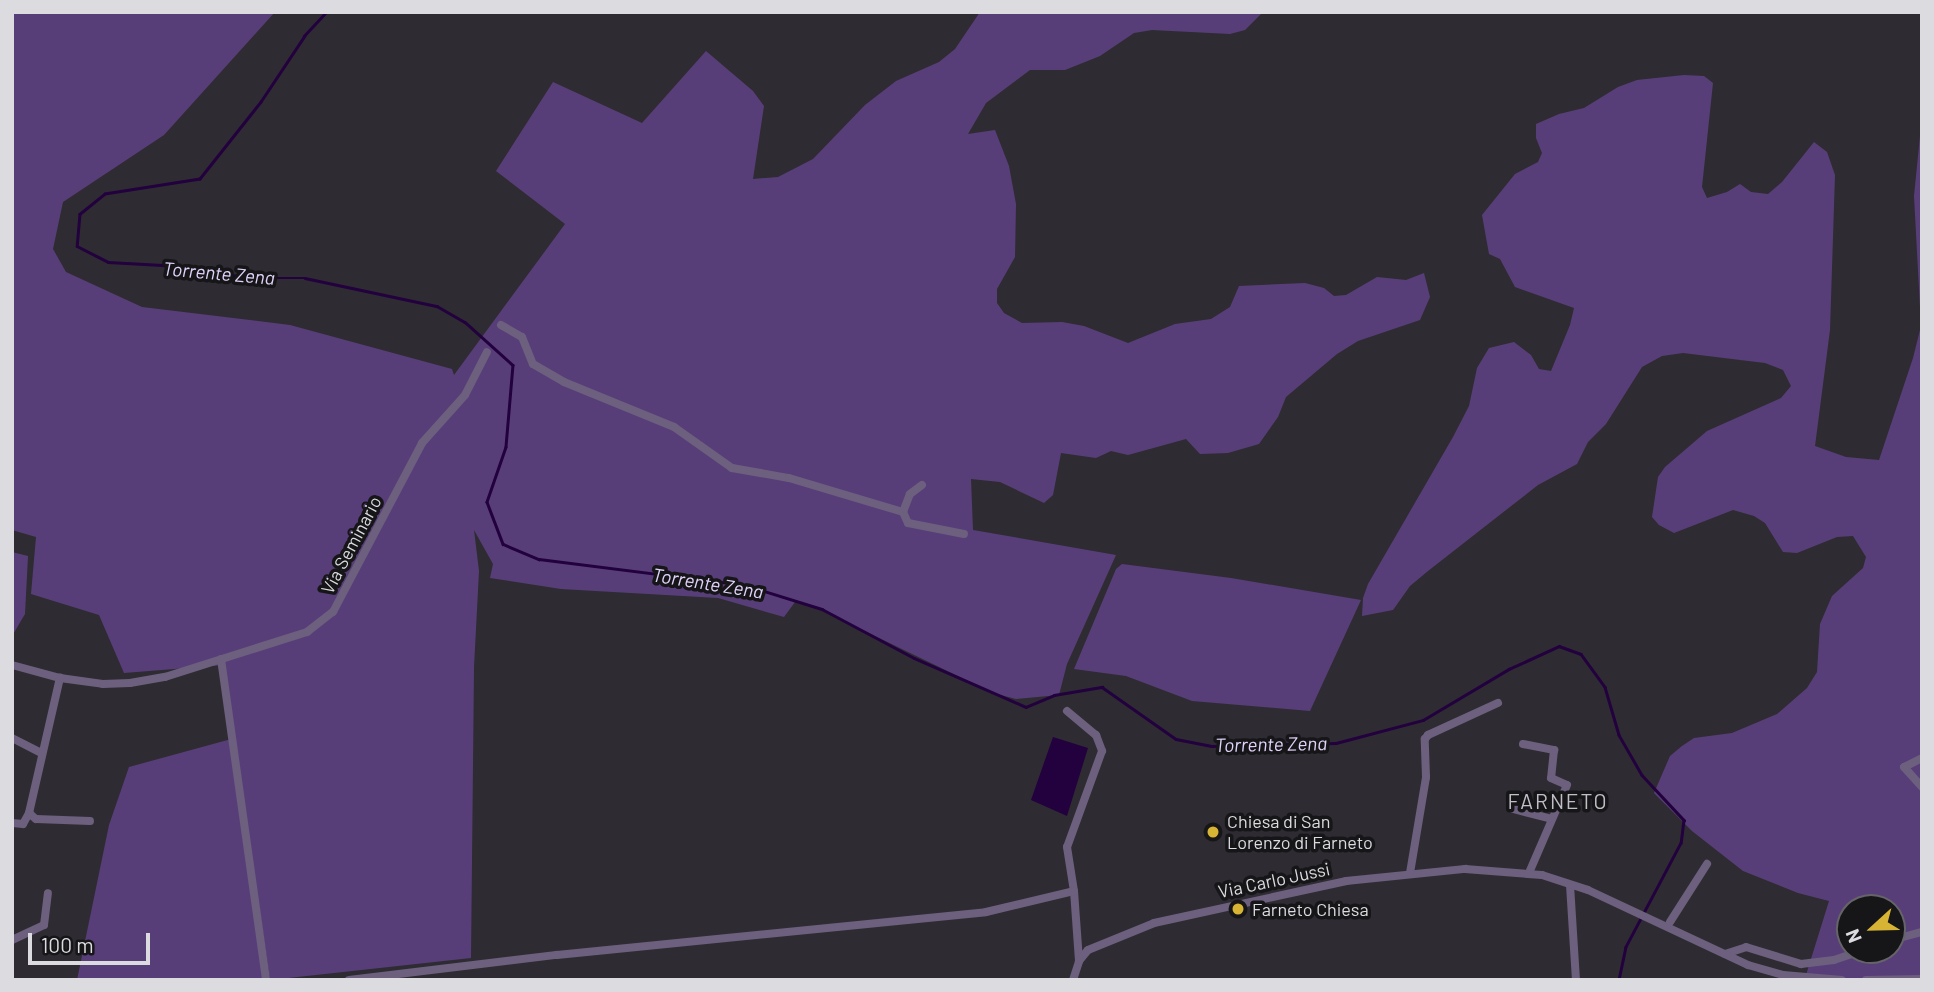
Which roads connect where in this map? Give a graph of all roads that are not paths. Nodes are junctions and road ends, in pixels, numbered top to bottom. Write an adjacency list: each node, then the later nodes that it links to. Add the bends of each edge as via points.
1 (501, 325): 4 (street, via 522,337 533,364 564,382 674,427 732,468 789,478)
2 (487, 352): 6 (street, Via Seminario, via 465,395 422,443 333,612 307,632)
3 (922, 485): 4 (street, via 910,494)
4 (903, 512): 5 (street, via 908,523)
5 (964, 534)
6 (221, 659): 8 (street, Via Seminario, via 130,683); 34 (street)
7 (12, 665): 8 (street, Via Seminario)
8 (60, 678): 13 (street)
9 (1498, 703): 22 (street, via 1425,740 1426,777)
10 (1067, 711): 25 (street, via 1096,735 1102,751 1067,847)
11 (12, 738): 13 (street)
12 (1523, 744): 18 (street, via 1554,750 1552,778 1567,785)
13 (40, 752): 17 (street)
14 (1922, 758): 15 (street, via 1904,767)
15 (1922, 787)
16 (1513, 809): 18 (street)
17 (29, 813): 19 (street, via 36,819); 20 (street, via 23,824)
18 (1552, 819): 23 (street)
19 (90, 821)
20 (12, 823)
21 (1707, 864): 27 (street)
22 (1410, 873): 23 (street, Via Carlo Jussi, via 1465,869); 31 (street, Via Carlo Jussi, via 1346,881 1154,923 1088,950)
23 (1529, 873): 24 (street, Via Carlo Jussi)
24 (1570, 885): 29 (street, Via Carlo Jussi); 37 (street)
25 (1074, 891): 31 (street); 32 (street, via 986,912 557,955)
26 (48, 893): 28 (street, via 44,925)
27 (1670, 922)
28 (12, 940)
29 (1725, 954): 30 (street, via 1746,947 1801,964); 38 (street, Via Carlo Jussi, via 1783,975)
30 (1836, 959)
31 (1079, 961): 36 (street)
32 (424, 976): 35 (street)
33 (1922, 979): 39 (street)
34 (266, 980)
35 (349, 980)
36 (1073, 980)
37 (1577, 980)
38 (1842, 980)
39 (1866, 980)

